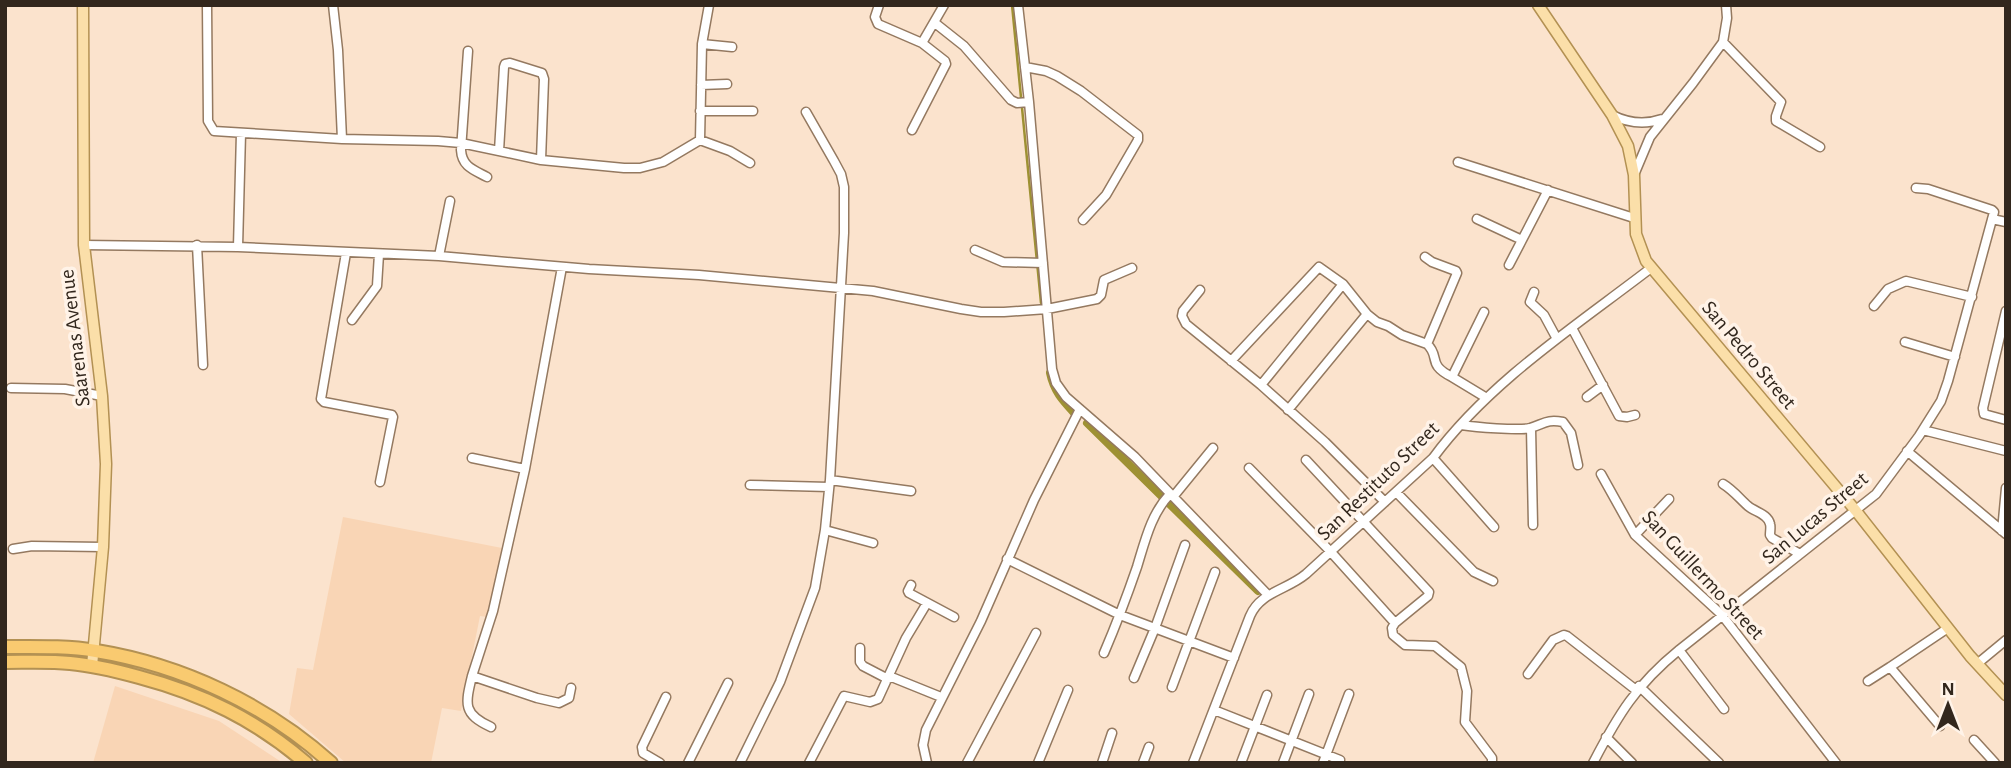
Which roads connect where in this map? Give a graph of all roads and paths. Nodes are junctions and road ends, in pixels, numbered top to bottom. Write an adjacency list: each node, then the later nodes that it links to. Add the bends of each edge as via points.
1 (83, 5): 46 (main road, Saarenas Avenue)
2 (206, 5): 26 (street, via 208,121 214,131)
3 (333, 5): 27 (street)
4 (709, 5): 13 (street)
5 (879, 5): 12 (street, via 878,24)
6 (944, 5): 10 (street)
7 (1018, 5): 16 (street)
8 (1538, 5): 23 (main road)
9 (1726, 5): 11 (street)
10 (935, 23): 12 (street); 19 (street, via 964,46 1011,100)
11 (1723, 42): 24 (street, San Pedro Street); 30 (street, via 1782,102 1776,121)
12 (922, 43): 25 (street, via 946,64)
13 (702, 44): 14 (street); 18 (street)
14 (732, 47)
15 (468, 51): 29 (street)
16 (1025, 67): 19 (street); 43 (street, via 1057,76 1138,135 1106,195)
17 (727, 83): 18 (street)
18 (701, 85): 20 (street)
19 (1024, 102): 54 (street)
20 (701, 111): 21 (street); 28 (street)
21 (753, 111)
22 (806, 112): 60 (street, via 843,183)
23 (1612, 115): 24 (street, via 1640,122); 35 (main road, via 1628,146)
24 (1664, 118): 35 (street, San Pedro Street, via 1650,137)
25 (912, 130)
26 (241, 133): 27 (street); 48 (street)
27 (342, 139): 29 (street)
28 (700, 140): 32 (street, via 663,162 639,168); 34 (street)
29 (461, 143): 31 (street); 36 (street, via 467,166)
30 (1820, 146)
31 (499, 152): 32 (street); 32 (street, via 504,68 510,63 542,73 544,79)
32 (541, 160)
33 (1458, 162): 38 (street)
34 (750, 163)
35 (1634, 175): 41 (main road, San Pedro Street)
36 (487, 177)
37 (1916, 188): 40 (street)
38 (1548, 190): 41 (street); 45 (street)
39 (450, 201): 52 (street)
40 (1992, 215): 44 (street); 63 (street, San Lucas Street)
41 (1634, 218): 58 (main road, San Pedro Street, via 1638,243)
42 (1477, 219): 45 (street)
43 (1083, 220)
44 (2006, 222)
45 (1522, 240): 55 (street)
46 (83, 245): 47 (street); 82 (main road, Saarenas Avenue)
47 (197, 245): 48 (street); 77 (street)
48 (238, 247): 50 (street)
49 (975, 250): 54 (street, via 1003,262)
50 (346, 253): 51 (street); 102 (street, via 321,399 392,415)
51 (379, 254): 52 (street); 69 (street, via 376,286)
52 (439, 256): 56 (street)
53 (1425, 257): 74 (street, via 1457,275)
54 (1038, 263): 65 (street)
55 (1509, 265)
56 (562, 267): 60 (street); 100 (street)
57 (1132, 268): 65 (street, via 1104,281 1097,299)
58 (1651, 268): 70 (street, San Restituto Street); 112 (main road, San Pedro Street)
59 (1343, 284): 68 (street); 76 (street, via 1318,267); 79 (street)
60 (841, 288): 65 (street, via 981,312); 103 (street)
61 (1200, 290): 76 (street, via 1183,311 1183,320)
62 (1534, 292): 72 (street, via 1530,302 1544,315)
63 (1972, 297): 64 (street, via 1906,281 1888,289); 75 (street, San Lucas Street)
64 (1874, 306)
65 (1047, 309): 85 (street, via 1056,383)
66 (2006, 311): 71 (street)
67 (1484, 312): 78 (street)
68 (1367, 314): 74 (street); 86 (street)
69 (352, 320)
70 (1572, 328): 72 (street, San Restituto Street); 80 (street)
71 (2003, 329): 88 (street, via 1983,412)
72 (1557, 339): 83 (street, San Restituto Street)
73 (1905, 342): 75 (street)
74 (1427, 344): 78 (street, via 1433,349 1436,366)
75 (1955, 357): 91 (street, San Lucas Street, via 1941,401)
76 (1231, 360): 79 (street)
77 (203, 365)
78 (1452, 377): 83 (street)
79 (1261, 385): 86 (street)
80 (1603, 385): 84 (street); 87 (street, via 1619,416)
81 (12, 388): 82 (street, via 65,389)
82 (102, 396): 121 (main road, Saarenas Avenue, via 106,464)
83 (1485, 397): 89 (street, San Restituto Street)
84 (1587, 397)
85 (1080, 410): 109 (street, via 1115,438); 125 (street)
86 (1288, 410): 111 (street)
87 (1635, 415)
88 (2006, 420)
89 (1461, 425): 90 (street); 96 (street, San Restituto Street)
90 (1531, 428): 98 (street, via 1563,422 1571,433); 114 (street)
91 (1923, 430): 93 (street, San Lucas Street); 94 (street)
92 (1213, 448): 109 (street)
93 (1908, 451): 112 (street, San Lucas Street, via 1876,494); 117 (street)
94 (2006, 451)
95 (472, 457): 100 (street)
96 (1433, 458): 108 (street, San Restituto Street); 115 (street)
97 (1306, 460): 113 (street)
98 (1578, 465)
99 (1249, 468): 123 (street)
100 (525, 469): 151 (street, via 493,611)
101 (1601, 474): 118 (street, San Guillermo Street)
102 (380, 482)
103 (829, 483): 105 (street); 107 (street); 116 (street)
104 (1723, 484): 124 (street, via 1768,520 1772,538)
105 (750, 485)
106 (2006, 488): 117 (street)
107 (911, 491)
108 (1397, 493): 111 (street, San Restituto Street); 127 (street, via 1474,572)
109 (1169, 497): 129 (street); 131 (street, via 1148,531)
110 (1669, 499): 118 (street)
111 (1385, 502): 113 (street, San Restituto Street)
112 (1856, 510): 124 (street, San Lucas Street); 136 (main road, San Pedro Street)
113 (1363, 522): 123 (street, San Restituto Street); 134 (street, via 1429,592)
114 (1533, 525)
115 (1494, 527)
116 (825, 530): 119 (street); 182 (street, via 815,588 800,633)
117 (2004, 532)
118 (1635, 535): 132 (street, San Guillermo Street)
119 (873, 543)
120 (1185, 545): 135 (street)
121 (103, 547): 122 (street); 143 (main road, Saarenas Avenue)
122 (13, 549)
123 (1330, 551): 129 (street, San Restituto Street, via 1300,580); 134 (street)
124 (1800, 554): 132 (street, San Lucas Street)
125 (1007, 559): 131 (street); 165 (street)
126 (1215, 572): 139 (street)
127 (1493, 581)
128 (911, 585): 130 (street, via 909,593)
129 (1268, 595): 145 (street, San Restituto Street, via 1253,609)
130 (927, 603): 133 (street); 152 (street)
131 (1120, 615): 135 (street); 144 (street)
132 (1722, 615): 142 (street, San Lucas Street); 196 (street, San Guillermo Street)
133 (954, 617)
134 (1395, 624): 192 (street, via 1393,635 1404,644 1435,646 1461,667 1467,691 1466,726)
135 (1155, 628): 139 (street); 153 (street)
136 (1948, 628): 147 (main road, San Pedro Street); 149 (street)
137 (1036, 633): 185 (street)
138 (2006, 640): 147 (street)
139 (1189, 641): 145 (street); 156 (street)
140 (5, 647): 143 (highway)
141 (860, 648): 152 (street, via 863,666)
142 (1679, 650): 158 (street, San Lucas Street); 166 (street)
143 (94, 651): 148 (main road, Saarenas Avenue); 179 (highway, via 207,683 279,724)
144 (1104, 653)
145 (1234, 658): 167 (street, San Restituto Street)
146 (5, 662): 148 (highway)
147 (1977, 664): 163 (main road, San Pedro Street)
148 (92, 666): 178 (highway, via 201,696 273,736)
149 (1891, 667): 154 (street); 168 (street)
150 (1528, 674): 158 (street, via 1553,640 1564,635)
151 (472, 676): 157 (street, via 559,703 569,698); 169 (street, via 470,712)
152 (889, 677): 165 (street); 183 (street, via 874,701 844,696)
153 (1134, 678)
154 (1868, 681)
155 (728, 684): 181 (street)
156 (1172, 687)
157 (571, 688)
158 (1638, 688): 172 (street, San Lucas Street); 195 (street)
159 (1068, 690): 186 (street)
160 (1309, 694): 174 (street)
161 (1349, 694): 176 (street)
162 (1267, 695): 170 (street)
163 (2006, 695)
164 (666, 697): 180 (street, via 642,747 643,753)
165 (941, 698): 184 (street, via 923,739)
166 (1724, 709)
167 (1214, 710): 170 (street); 189 (street, San Restituto Street)
168 (1940, 726)
169 (491, 727)
170 (1256, 727): 174 (street); 190 (street)
171 (1112, 733): 187 (street)
172 (1606, 737): 193 (street, San Lucas Street); 194 (street)
173 (1975, 740): 197 (street)
174 (1291, 741): 176 (street); 191 (street)
175 (1149, 747): 188 (street)
176 (1324, 759): 177 (street)
177 (1340, 760)
178 (306, 763)
179 (331, 763)
180 (660, 763)
181 (688, 763)
182 (740, 763)
183 (809, 763)
184 (927, 763)
185 (967, 763)
186 (1038, 763)
187 (1102, 763)
188 (1143, 763)
189 (1194, 763)
190 (1241, 763)
191 (1283, 763)
192 (1492, 763)
193 (1593, 763)
194 (1632, 763)
195 (1719, 763)
196 (1836, 763)
197 (1995, 763)

